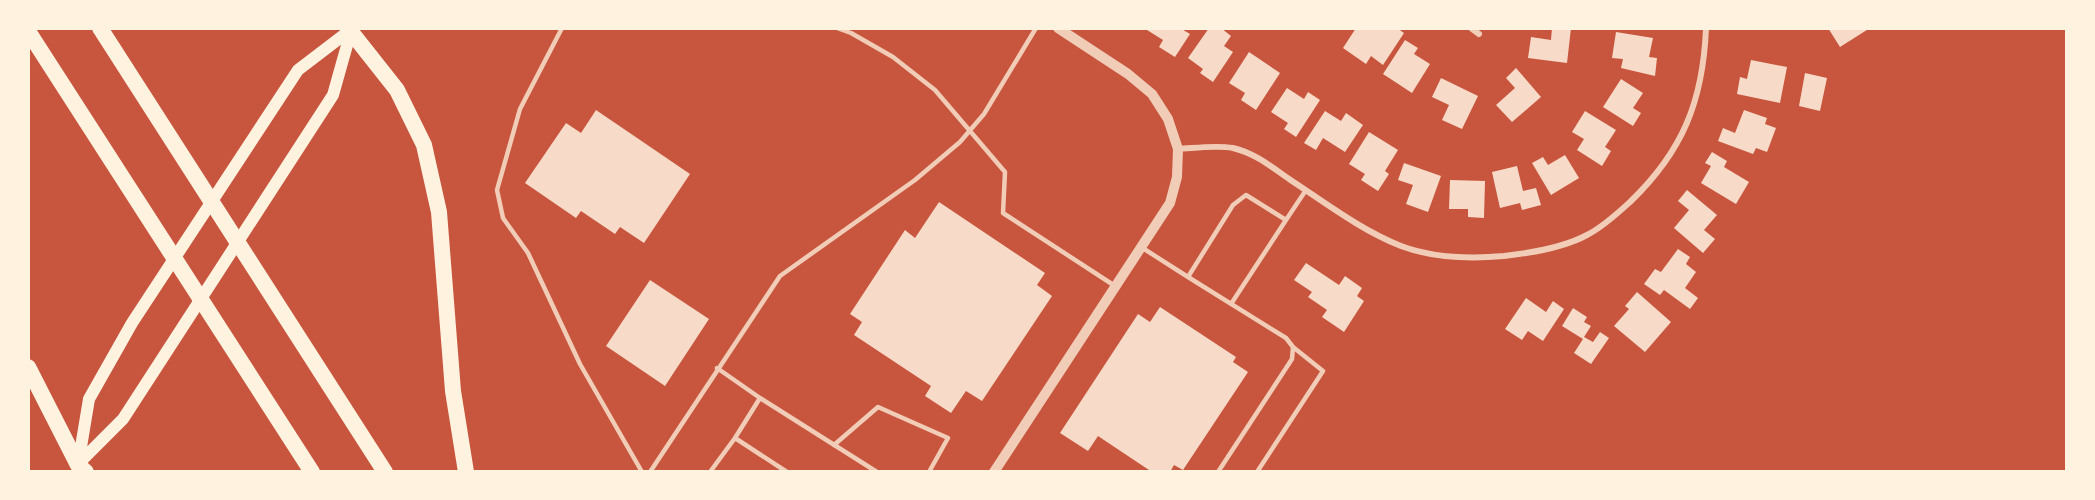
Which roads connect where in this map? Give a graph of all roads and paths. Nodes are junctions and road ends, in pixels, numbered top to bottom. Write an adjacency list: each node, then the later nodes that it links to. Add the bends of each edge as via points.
1 (100, 28): 27 (highway)
2 (562, 28): 29 (lane, via 520,109 497,190 503,218 528,253 580,363)
3 (837, 28): 11 (lane, via 893,57 934,90)
4 (1036, 28): 11 (lane)
5 (1058, 28): 12 (street, via 1152,94 1168,119)
6 (1471, 28): 10 (street)
7 (1706, 28): 13 (street, via 1696,101 1679,142 1649,184 1588,235 1521,254 1477,258 1439,255 1402,246 1359,225)
8 (351, 29): 25 (main road, via 333,95 123,419); 25 (main road, via 298,70 132,322 89,399); 28 (highway, via 397,90 424,146 439,212 453,391)
9 (28, 32): 26 (highway)
10 (1479, 33)
11 (969, 132): 17 (lane, via 1005,172 1003,213); 21 (lane, via 915,180 780,276)
12 (1178, 149): 13 (street, via 1231,148 1252,154); 15 (street, via 1177,177 1170,203)
13 (1306, 190): 14 (lane)
14 (1286, 220): 16 (lane, via 1246,195 1233,205); 18 (lane)
15 (1141, 247): 16 (lane); 17 (street)
16 (1188, 277): 18 (lane)
17 (1116, 287): 35 (street)
18 (1232, 304): 19 (lane, via 1286,338)
19 (1293, 347): 36 (lane, via 1292,358); 37 (lane, via 1323,371)
20 (28, 367): 25 (highway)
21 (717, 369): 22 (lane); 30 (lane)
22 (759, 399): 23 (lane); 24 (lane)
23 (735, 438): 31 (lane); 32 (lane)
24 (834, 445): 33 (lane); 34 (lane, via 878,407 948,438)
25 (79, 469)
26 (312, 471)
27 (386, 471)
28 (466, 471)
29 (642, 471)
30 (650, 471)
31 (710, 471)
32 (787, 471)
33 (877, 471)
34 (929, 471)
35 (994, 471)
36 (1218, 471)
37 (1257, 471)

